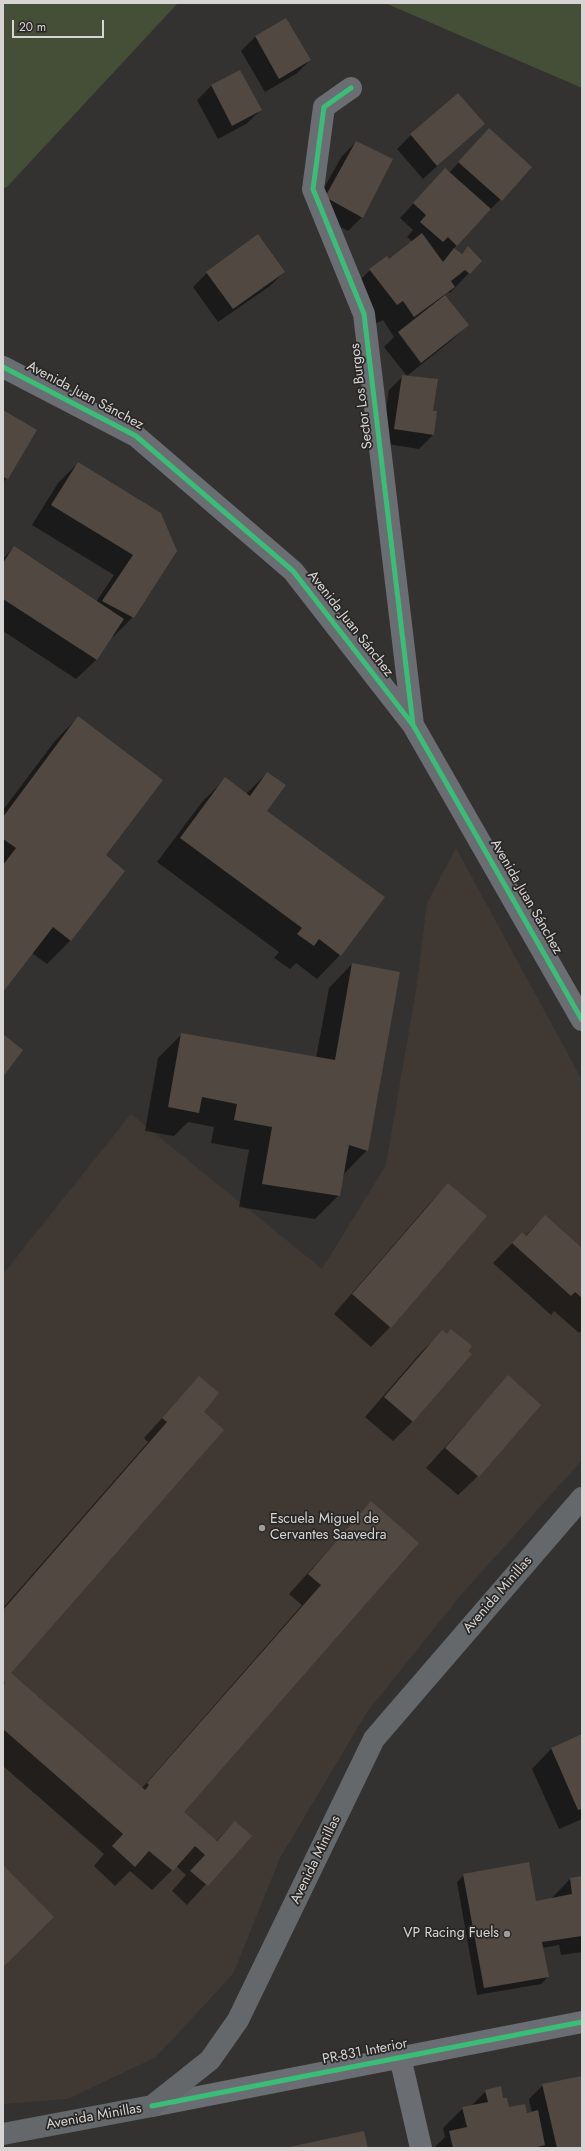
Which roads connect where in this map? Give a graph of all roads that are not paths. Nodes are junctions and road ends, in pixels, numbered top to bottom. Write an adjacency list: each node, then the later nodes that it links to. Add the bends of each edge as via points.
1 (351, 88): 3 (street, Sector Los Burgos, via 324,107 313,189 364,314)
2 (3, 367): 3 (street, Avenida Juan Sánchez, via 136,436 293,571)
3 (413, 725): 4 (street, Avenida Juan Sánchez)
4 (582, 1020)
5 (582, 1498): 8 (main road, Avenida Minillas, via 374,1739 238,2020 210,2060)
6 (582, 2022): 7 (street, PR-831 Interior)
7 (400, 2057): 8 (street, PR-831 Interior); 10 (street)
8 (152, 2106): 9 (main road, Avenida Minillas)
9 (3, 2134)
10 (421, 2148)

